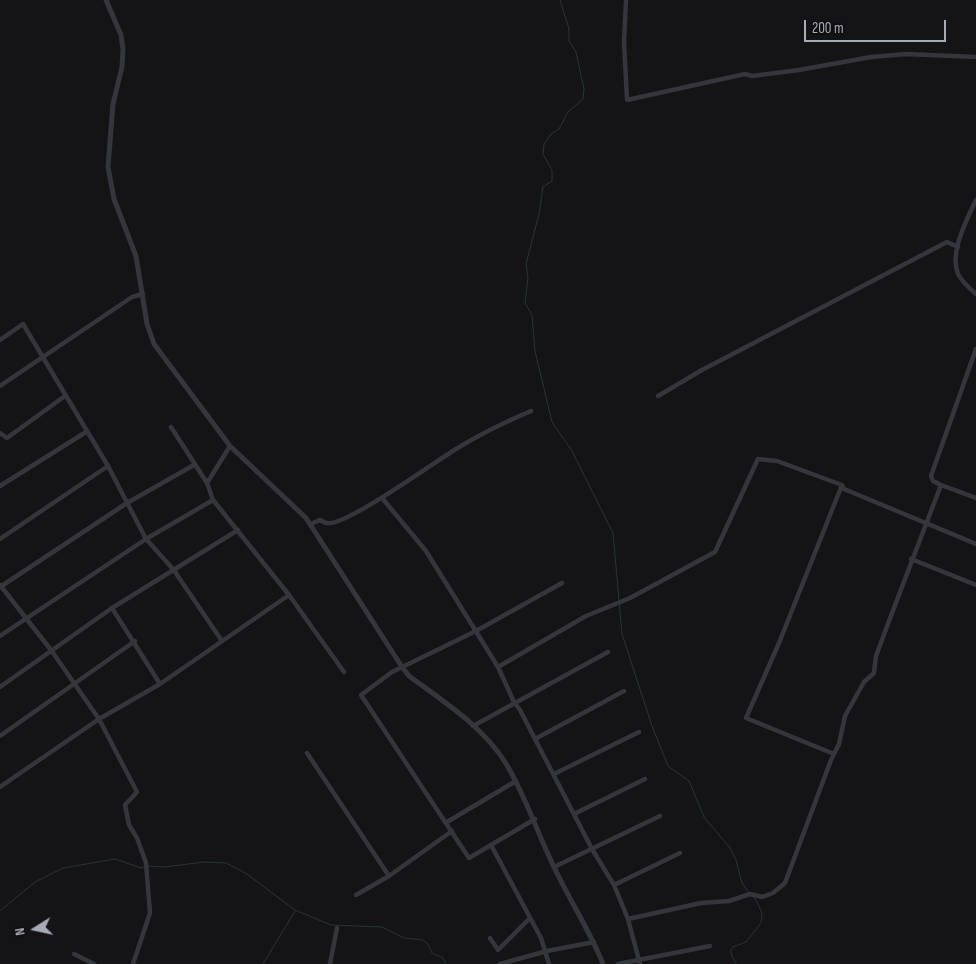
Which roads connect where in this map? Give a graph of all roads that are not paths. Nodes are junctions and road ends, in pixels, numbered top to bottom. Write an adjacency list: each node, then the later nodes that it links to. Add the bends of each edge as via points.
1 (106, 0): 6 (street, via 114,14 123,49 110,136 110,183 136,256)
2 (626, 0): 3 (street, via 627,100 745,74 752,76 799,70 871,57 906,54)
3 (976, 57)
4 (976, 200): 5 (street)
5 (958, 246): 7 (street, via 955,260 958,274); 13 (street, via 947,242)
6 (143, 294): 10 (street, via 132,297); 18 (street, via 147,324 154,344)
7 (976, 294)
8 (0, 340): 10 (street, via 23,324)
9 (976, 350): 23 (street, via 931,476 932,481)
10 (44, 357): 11 (street); 12 (street)
11 (0, 386)
12 (65, 396): 16 (street); 17 (street, via 7,438)
13 (658, 396)
14 (532, 411): 25 (street, via 499,424 456,448)
15 (171, 427): 19 (street)
16 (86, 432): 20 (street); 24 (street)
17 (0, 433)
18 (230, 446): 21 (street); 30 (street, via 289,500)
19 (194, 465): 21 (street); 28 (street)
20 (108, 466): 28 (street); 32 (street)
21 (206, 484): 27 (street)
22 (842, 485): 29 (street, via 844,489); 50 (street, via 777,461 758,459 715,552 630,598 586,616); 63 (street, via 746,718)
23 (941, 485): 26 (street); 29 (street)
24 (0, 486)
25 (382, 498): 30 (street, via 335,522 327,524 320,520); 43 (street, via 426,551)
26 (976, 498)
27 (214, 500): 31 (street); 33 (street)
28 (127, 503): 33 (street); 39 (street)
29 (926, 523): 34 (street); 35 (street)
30 (310, 524): 49 (street)
31 (238, 530): 36 (street); 40 (street)
32 (0, 539)
33 (146, 539): 36 (street); 42 (street)
34 (976, 544)
35 (911, 559): 38 (street); 63 (street, via 876,656 874,673 864,682 845,716)
36 (173, 570): 41 (street); 46 (street)
37 (562, 583): 43 (street)
38 (976, 585)
39 (0, 586): 42 (street)
40 (289, 595): 46 (street); 51 (street)
41 (112, 608): 45 (street); 47 (street)
42 (26, 618): 44 (street); 47 (street)
43 (476, 631): 49 (street); 50 (street)
44 (0, 636)
45 (134, 641): 52 (street); 53 (street)
46 (222, 641): 53 (street)
47 (52, 650): 52 (street); 54 (street)
48 (608, 652): 56 (street)
49 (402, 667): 58 (street); 71 (street, via 361,695)
50 (498, 667): 56 (street)
51 (344, 672)
52 (74, 684): 57 (street); 60 (street)
53 (160, 684): 57 (street)
54 (0, 686)
55 (624, 691): 61 (street)
56 (514, 702): 58 (street); 61 (street)
57 (99, 719): 67 (street); 90 (street, via 137,792 125,805 129,825 146,863 150,913)
58 (473, 726): 66 (street, via 500,756)
59 (639, 732): 64 (street)
60 (0, 736)
61 (535, 739): 64 (street)
62 (307, 753): 77 (street)
63 (834, 754): 81 (street, via 785,883 773,893 762,897 750,894)
64 (554, 774): 68 (street)
65 (645, 779): 68 (street)
66 (516, 782): 70 (street); 71 (street)
67 (0, 787)
68 (574, 814): 74 (street)
69 (660, 816): 74 (street)
70 (535, 819): 73 (street); 76 (street)
71 (447, 822): 72 (street)
72 (452, 831): 73 (street, via 468,858); 77 (street)
73 (491, 845): 80 (street)
74 (592, 850): 76 (street); 78 (street)
75 (680, 853): 78 (street)
76 (554, 868): 84 (street)
77 (389, 876): 79 (street)
78 (614, 885): 81 (street)
79 (356, 895)
80 (530, 918): 83 (street, via 498,950); 86 (street)
81 (628, 919): 88 (street)
82 (337, 928): 91 (street)
83 (490, 938)
84 (594, 942): 86 (street); 94 (street)
85 (710, 946): 88 (street)
86 (547, 951): 92 (street); 93 (street)
87 (74, 954): 89 (street)
88 (639, 961): 95 (street)
89 (94, 964)
90 (133, 964)
91 (330, 964)
92 (500, 964)
93 (549, 964)
94 (602, 964)
95 (618, 964)

